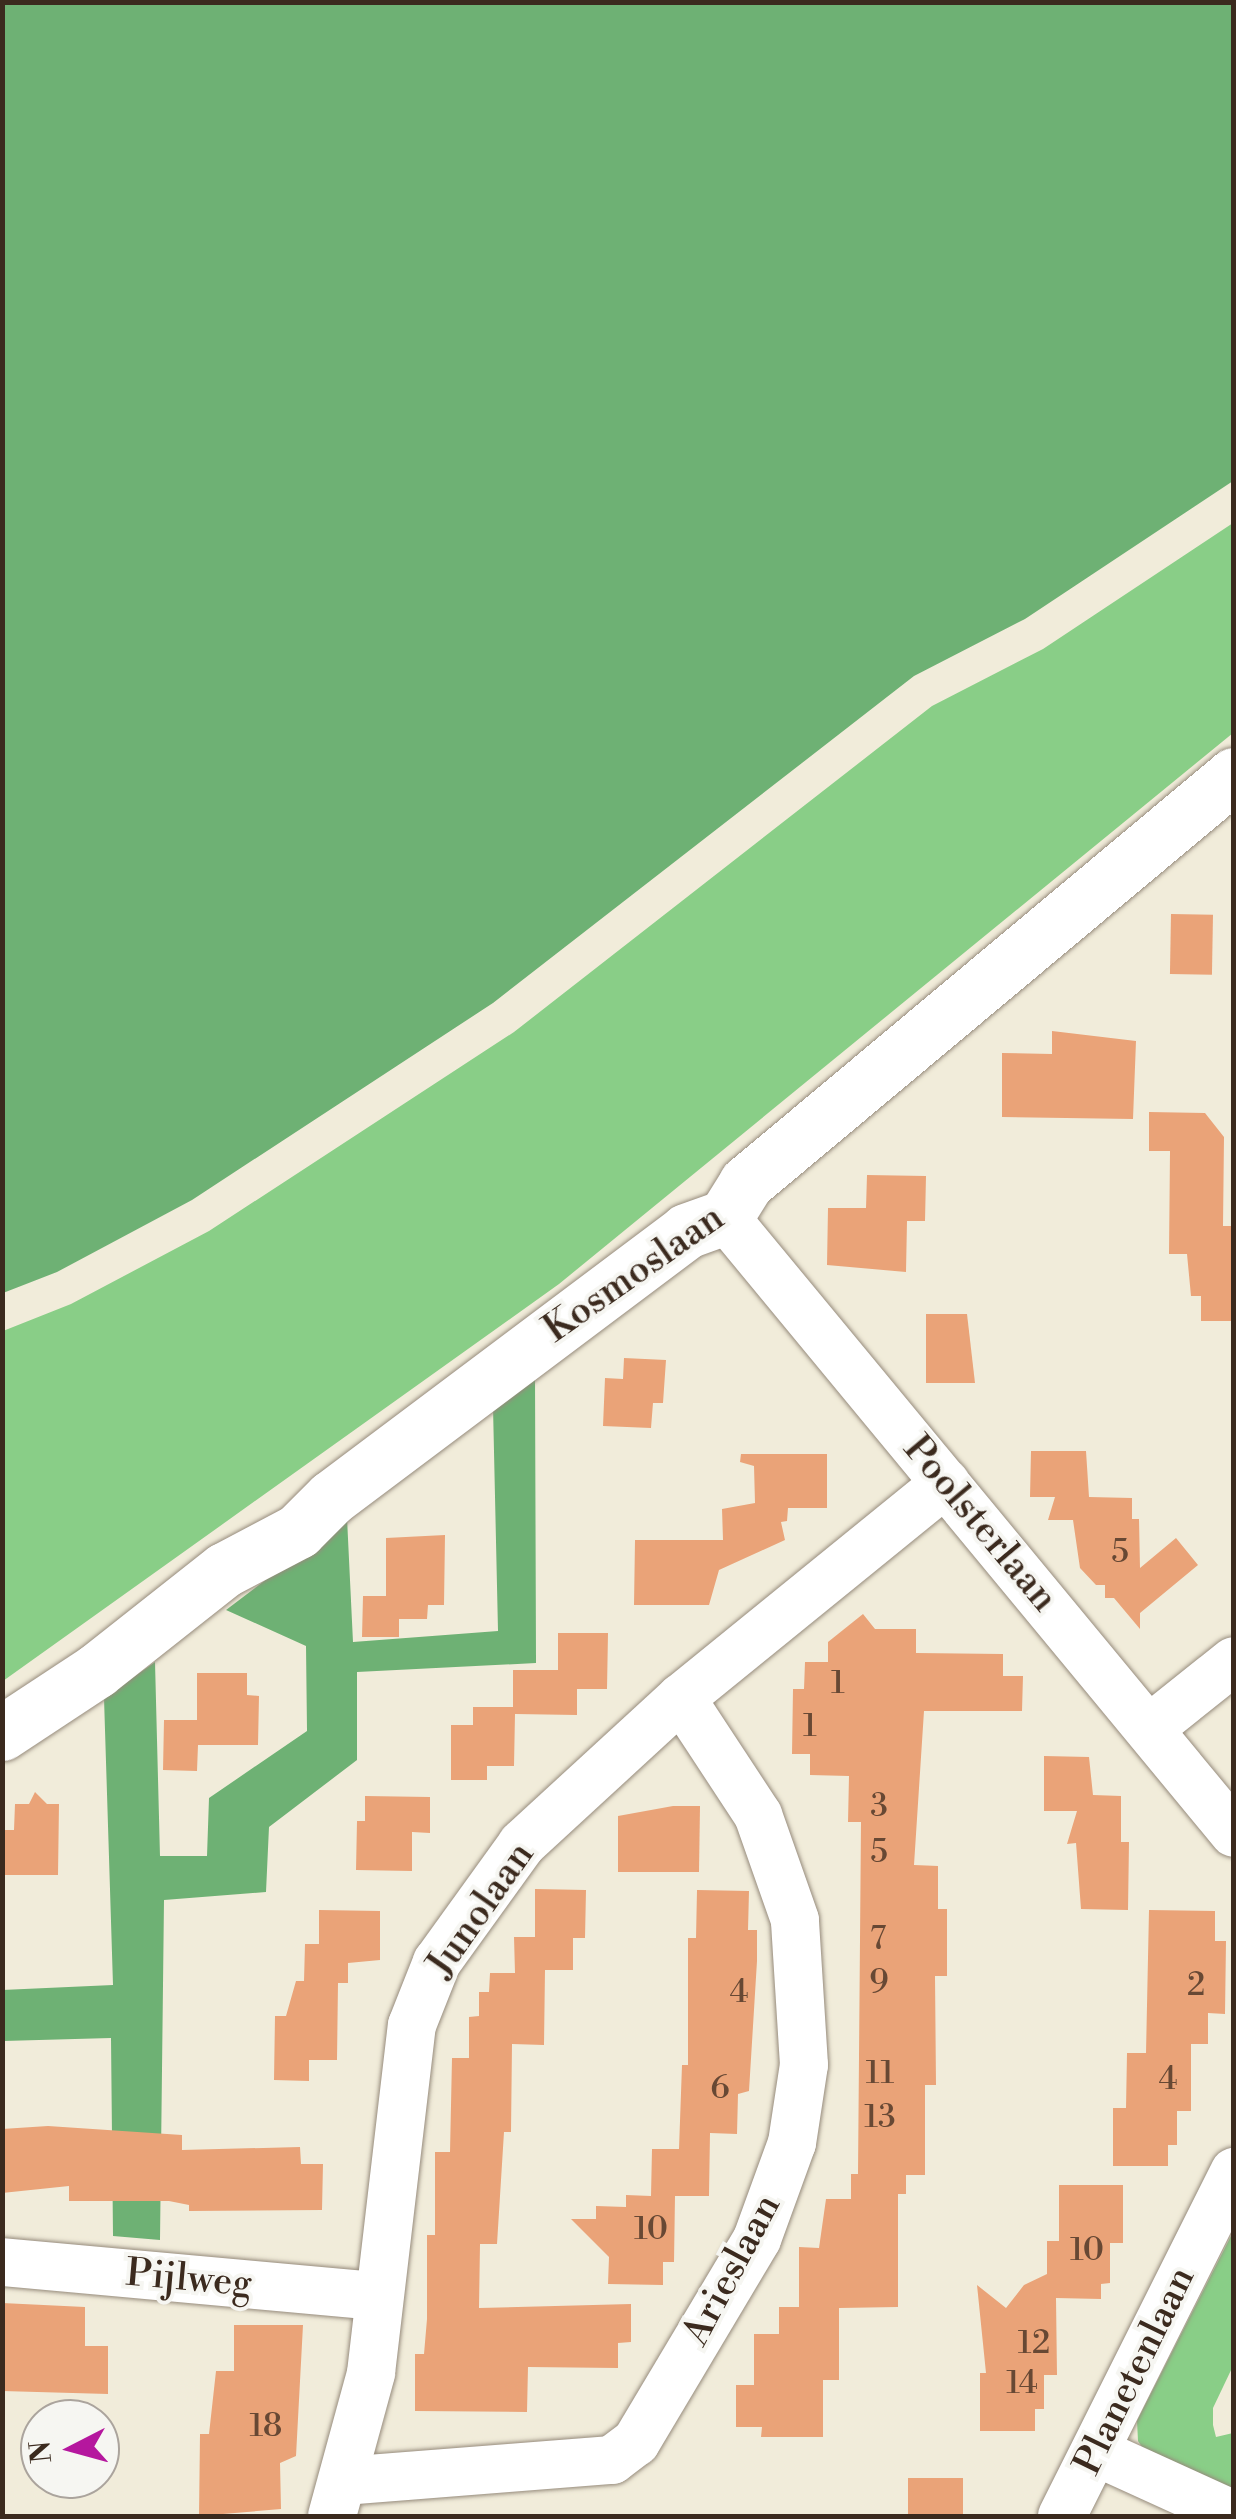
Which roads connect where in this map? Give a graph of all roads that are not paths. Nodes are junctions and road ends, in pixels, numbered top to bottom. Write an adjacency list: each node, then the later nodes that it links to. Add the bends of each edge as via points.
1 (1234, 776): 2 (street, Kosmoslaan, via 746,1182)
2 (725, 1217): 3 (street, Poolsterlaan); 7 (street, Kosmoslaan, via 686,1231 331,1498 298,1531 224,1570 96,1671)
3 (946, 1483): 5 (street, Junolaan); 6 (street, Poolsterlaan)
4 (1234, 1661): 6 (street)
5 (681, 1698): 11 (street, Junolaan, via 522,1844 437,1962 412,2025); 13 (street, Arieslaan, via 758,1815 795,1920 804,2065 792,2143 757,2239 636,2442 612,2460)
6 (1150, 1728): 8 (street, Poolsterlaan)
7 (2, 1732)
8 (1234, 1833)
9 (1234, 2172): 12 (street, Planetenlaan)
10 (2, 2262): 11 (street, Pijlweg)
11 (375, 2296): 13 (street, Junolaan, via 370,2373)
12 (1096, 2452): 14 (street); 15 (street, Planetenlaan)
13 (338, 2498)
14 (1234, 2515)
15 (1062, 2516)

